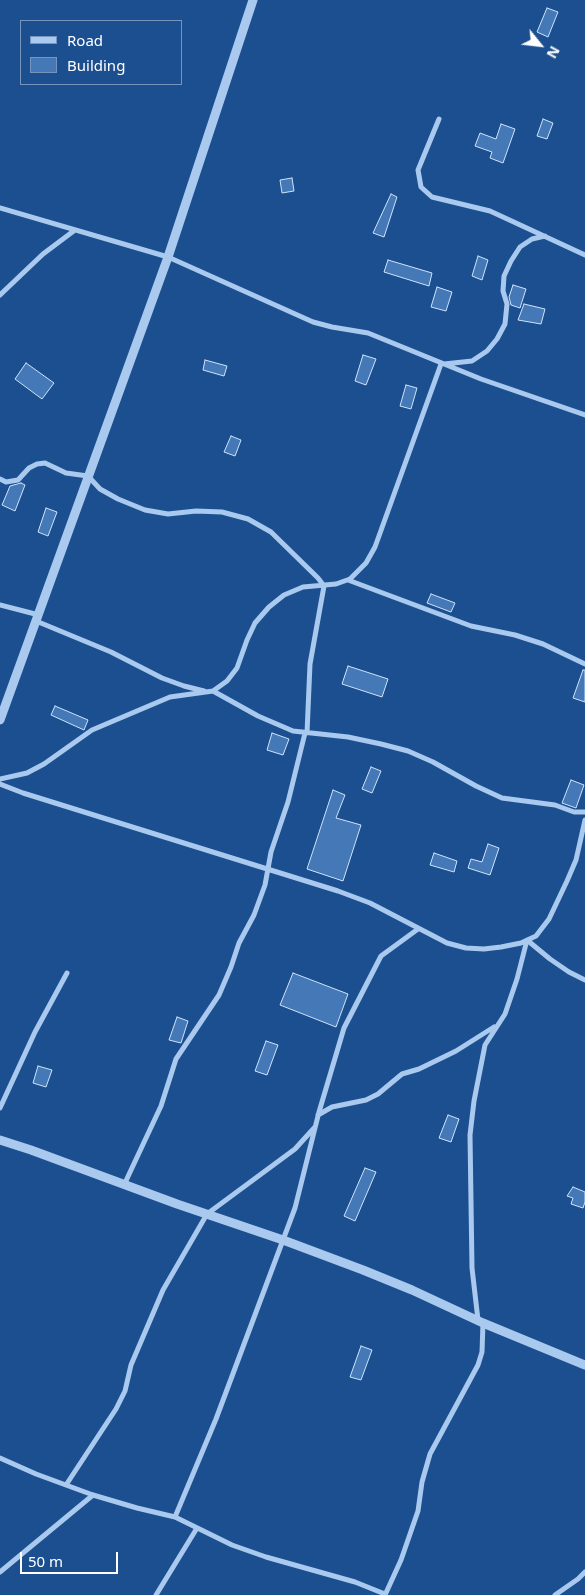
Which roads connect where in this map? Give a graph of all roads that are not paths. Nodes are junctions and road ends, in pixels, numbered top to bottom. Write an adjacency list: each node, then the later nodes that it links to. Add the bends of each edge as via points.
1 (253, 0): 7 (street)
2 (438, 119): 5 (street, via 418,170 421,187 432,198 490,211)
3 (0, 208): 4 (street)
4 (75, 230): 7 (street); 8 (street, via 43,254)
5 (546, 236): 6 (street); 9 (street, via 532,239 520,247 511,261 504,276 505,324 497,339 487,351 472,360)
6 (585, 256)
7 (168, 257): 9 (street, via 313,322 368,333); 11 (street)
8 (0, 295)
9 (441, 364): 10 (street); 13 (street, via 375,547 366,563)
10 (585, 415)
11 (88, 476): 12 (street, via 66,473 45,463 29,468 18,480 6,482); 14 (street, via 100,489 145,510 168,514 222,512 248,519 271,532); 16 (street)
12 (0, 479)
13 (348, 580): 14 (street); 17 (street, via 472,626 543,644)
14 (324, 586): 18 (street, via 303,587 284,595 269,607 255,623 237,668 227,681); 20 (street, via 310,664)
15 (0, 605): 16 (street)
16 (38, 618): 18 (street, via 162,678); 19 (street)
17 (585, 664)
18 (210, 692): 20 (street, via 293,731); 21 (street, via 170,697 92,730 27,773)
19 (0, 720)
20 (306, 733): 23 (street, via 381,744 433,762 502,798); 25 (street)
21 (0, 779)
22 (0, 784): 25 (street)
23 (585, 812)
24 (585, 820): 27 (street, via 576,860 549,919 536,936)
25 (268, 869): 26 (street, via 370,903); 35 (street, via 254,916 239,943 219,995 176,1059 161,1106)
26 (418, 928): 27 (street, via 447,943 466,948 501,947); 32 (street, via 381,956 360,994 344,1028)
27 (527, 940): 29 (street, via 557,964); 30 (street, via 505,1014)
28 (67, 973): 31 (street)
29 (585, 980)
30 (498, 1024): 32 (street, via 456,1052 402,1074 378,1094 366,1100 332,1106); 38 (street, via 485,1045 470,1135 472,1268)
31 (0, 1108)
32 (318, 1115): 33 (street)
33 (316, 1126): 36 (street, via 295,1149); 37 (street)
34 (0, 1140): 35 (street)
35 (124, 1185): 36 (street)
36 (207, 1214): 37 (street); 41 (street, via 163,1290 116,1409)
37 (283, 1240): 38 (street, via 404,1287); 43 (street, via 216,1420)
38 (481, 1322): 39 (street); 47 (street, via 482,1352 478,1365 430,1454 418,1511)
39 (585, 1365)
40 (0, 1458): 41 (street)
41 (66, 1485): 42 (street)
42 (93, 1495): 43 (street); 45 (street)
43 (175, 1517): 44 (street)
44 (197, 1528): 47 (street, via 266,1557); 48 (street)
45 (0, 1572)
46 (585, 1572): 49 (street)
47 (385, 1594)
48 (156, 1595)
49 (555, 1595)

